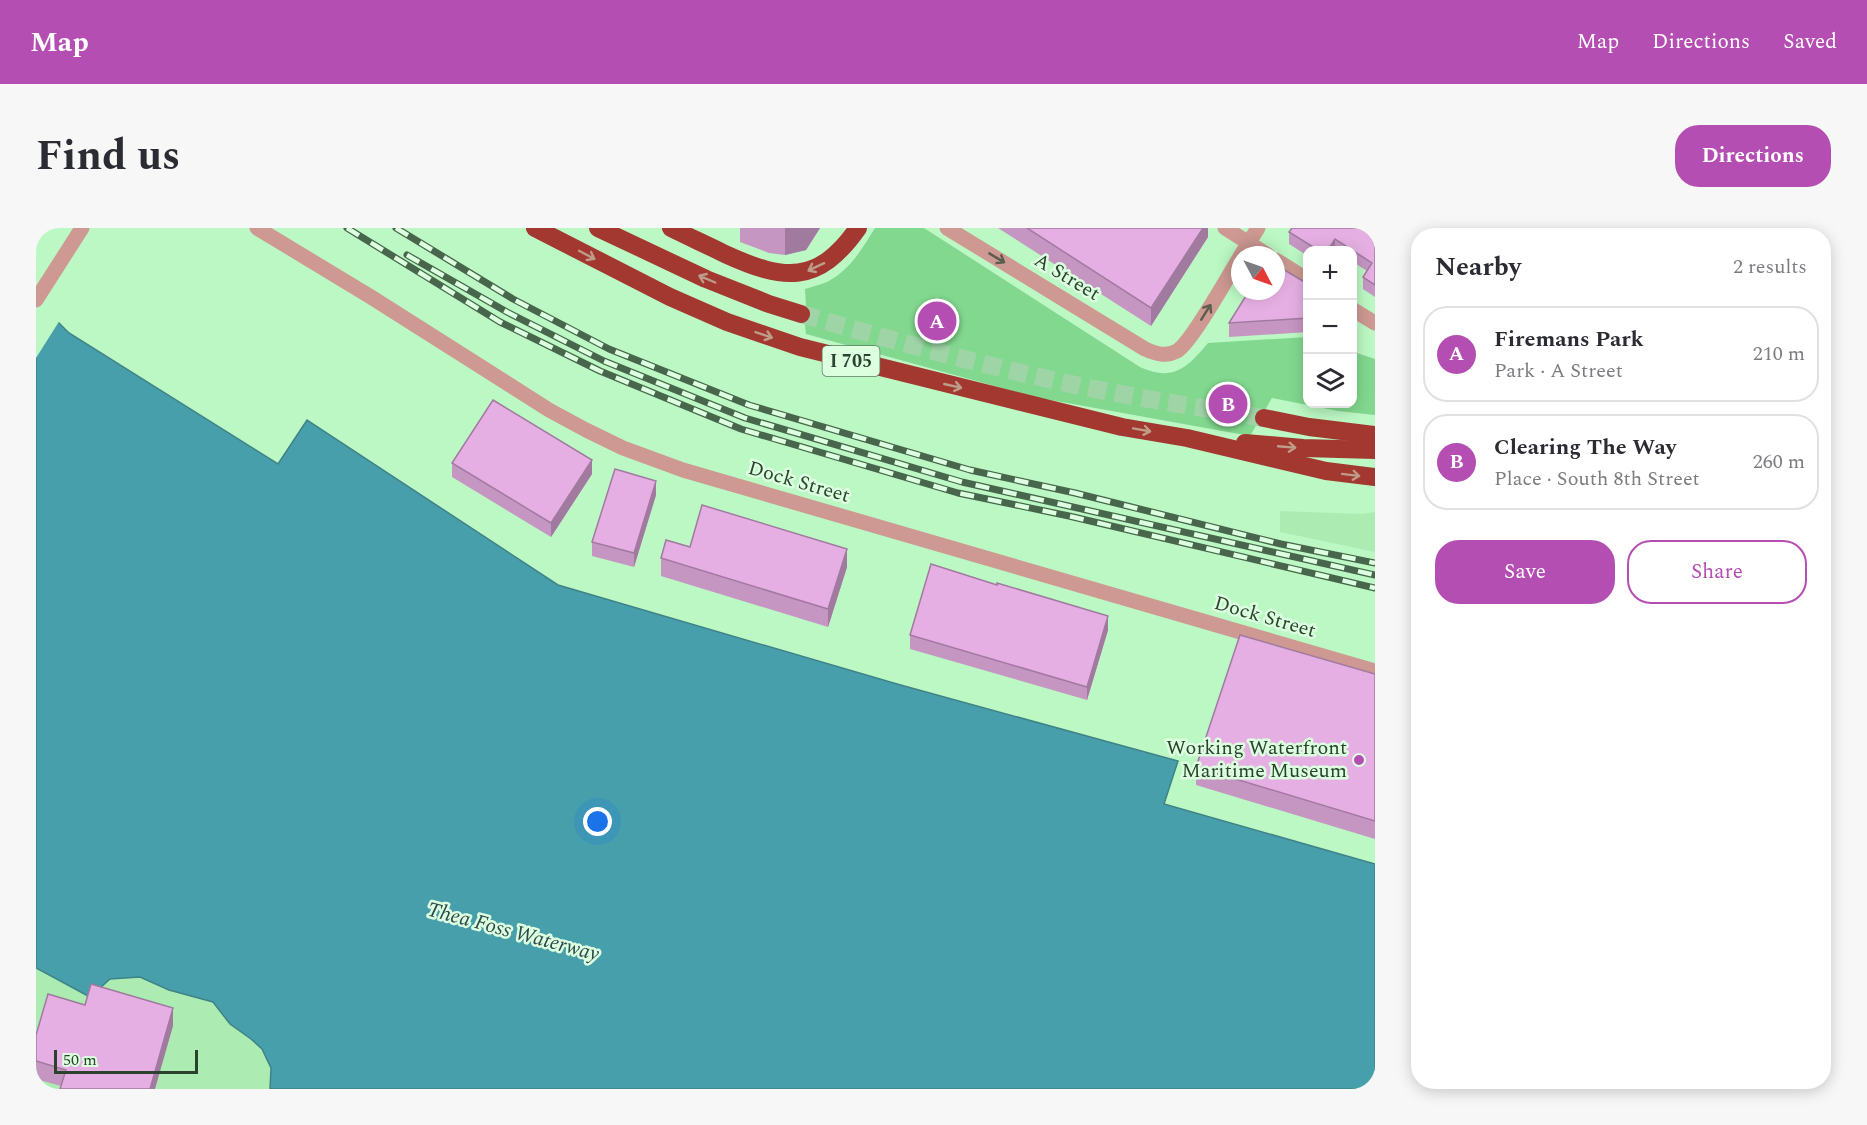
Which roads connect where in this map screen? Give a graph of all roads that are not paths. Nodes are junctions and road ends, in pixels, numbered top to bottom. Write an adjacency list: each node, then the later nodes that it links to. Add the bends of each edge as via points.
1 (82, 228): 15 (street)
2 (257, 228): 24 (street, Dock Street, via 549,410 623,448 683,470)
3 (535, 228): 21 (highway, I 705, one-way to 21, via 670,297 800,347 1122,427)
4 (598, 228): 17 (highway, one-way to 4, via 706,279)
5 (671, 228): 6 (highway, one-way to 5, via 828,261 813,270 783,274 741,261)
6 (858, 228)
7 (947, 228): 13 (street, A Street, one-way to 13, via 1154,353 1168,354 1189,340)
8 (1225, 228): 10 (street)
9 (1258, 228): 11 (street)
10 (1238, 246)
11 (1247, 246)
12 (1285, 266): 14 (street)
13 (1231, 272)
14 (1303, 277)
15 (36, 300)
16 (1357, 312): 18 (street)
17 (801, 314)
18 (1375, 323)
19 (1264, 418): 20 (highway)
20 (1375, 435)
21 (1186, 438): 22 (highway, one-way to 22); 23 (highway, one-way to 23, via 1326,471)
22 (1375, 450)
23 (1375, 477)
24 (1375, 671)

